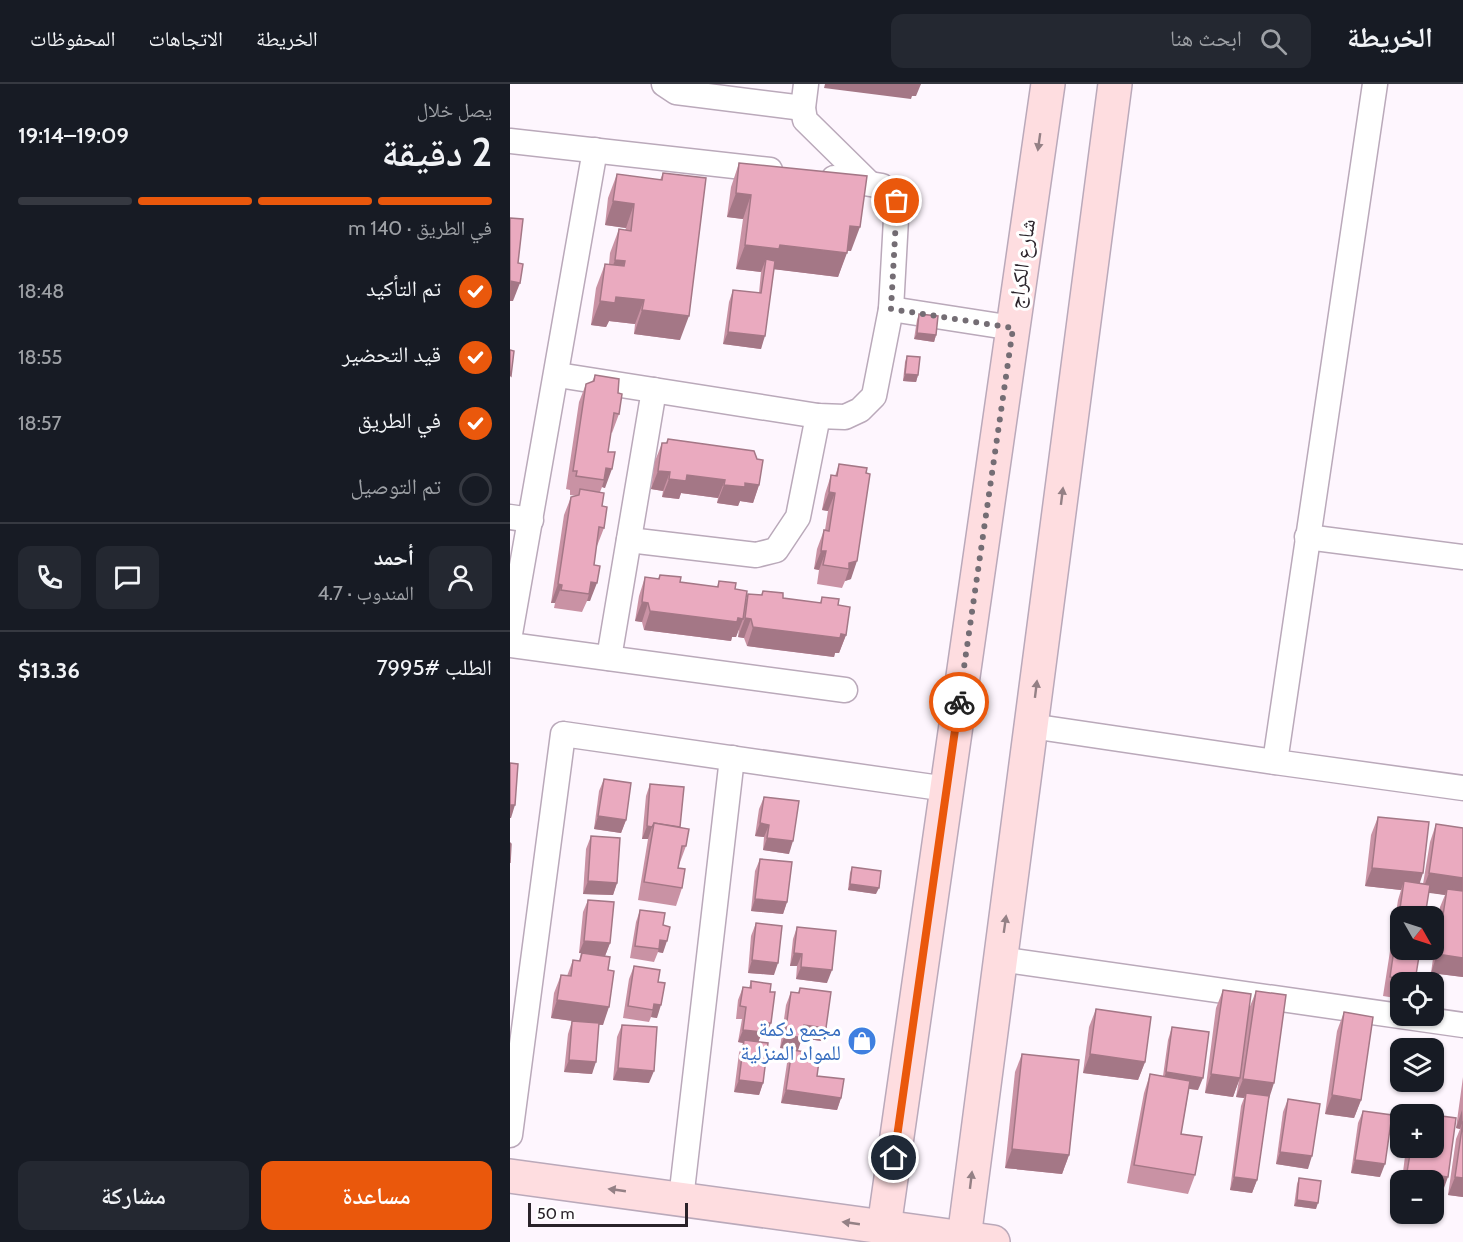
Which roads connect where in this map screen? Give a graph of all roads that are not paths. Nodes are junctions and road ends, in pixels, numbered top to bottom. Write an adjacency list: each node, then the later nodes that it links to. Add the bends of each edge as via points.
1 (664, 84): 5 (street, via 676,92)
2 (1048, 84): 10 (street, شارع الكراج, one-way to 10)
3 (1115, 84): 23 (street, one-way to 3)
4 (1375, 84): 15 (street)
5 (805, 96): 8 (street, via 805,120)
6 (510, 141): 7 (street)
7 (595, 150): 8 (street); 11 (street)
8 (868, 182): 9 (street, via 882,186 897,201)
9 (891, 309): 10 (street); 13 (street, via 874,396 860,410 845,417)
10 (1013, 328): 27 (street, شارع الكراج)
11 (558, 375): 12 (street); 14 (street)
12 (654, 390): 13 (street); 16 (street)
13 (818, 416): 16 (street, via 798,517 776,550 756,555)
14 (520, 518): 18 (street)
15 (1307, 537): 17 (street); 25 (street)
16 (629, 540): 21 (street)
17 (1463, 557)
18 (514, 593): 19 (street)
19 (510, 634)
20 (510, 645): 21 (street)
21 (609, 658): 22 (street)
22 (845, 690)
23 (1031, 726): 25 (street); 28 (street, one-way to 23)
24 (732, 758): 27 (street); 30 (street, via 563,734); 32 (street)
25 (1275, 762): 26 (street)
26 (1463, 788)
27 (947, 789): 33 (street, شارع الكراج)
28 (1000, 959): 29 (street); 34 (street, one-way to 28)
29 (1463, 1025)
30 (510, 1135)
31 (510, 1176): 32 (street, one-way to 31)
32 (681, 1199): 33 (street, one-way to 32)
33 (884, 1227): 34 (street)
34 (978, 1240)

